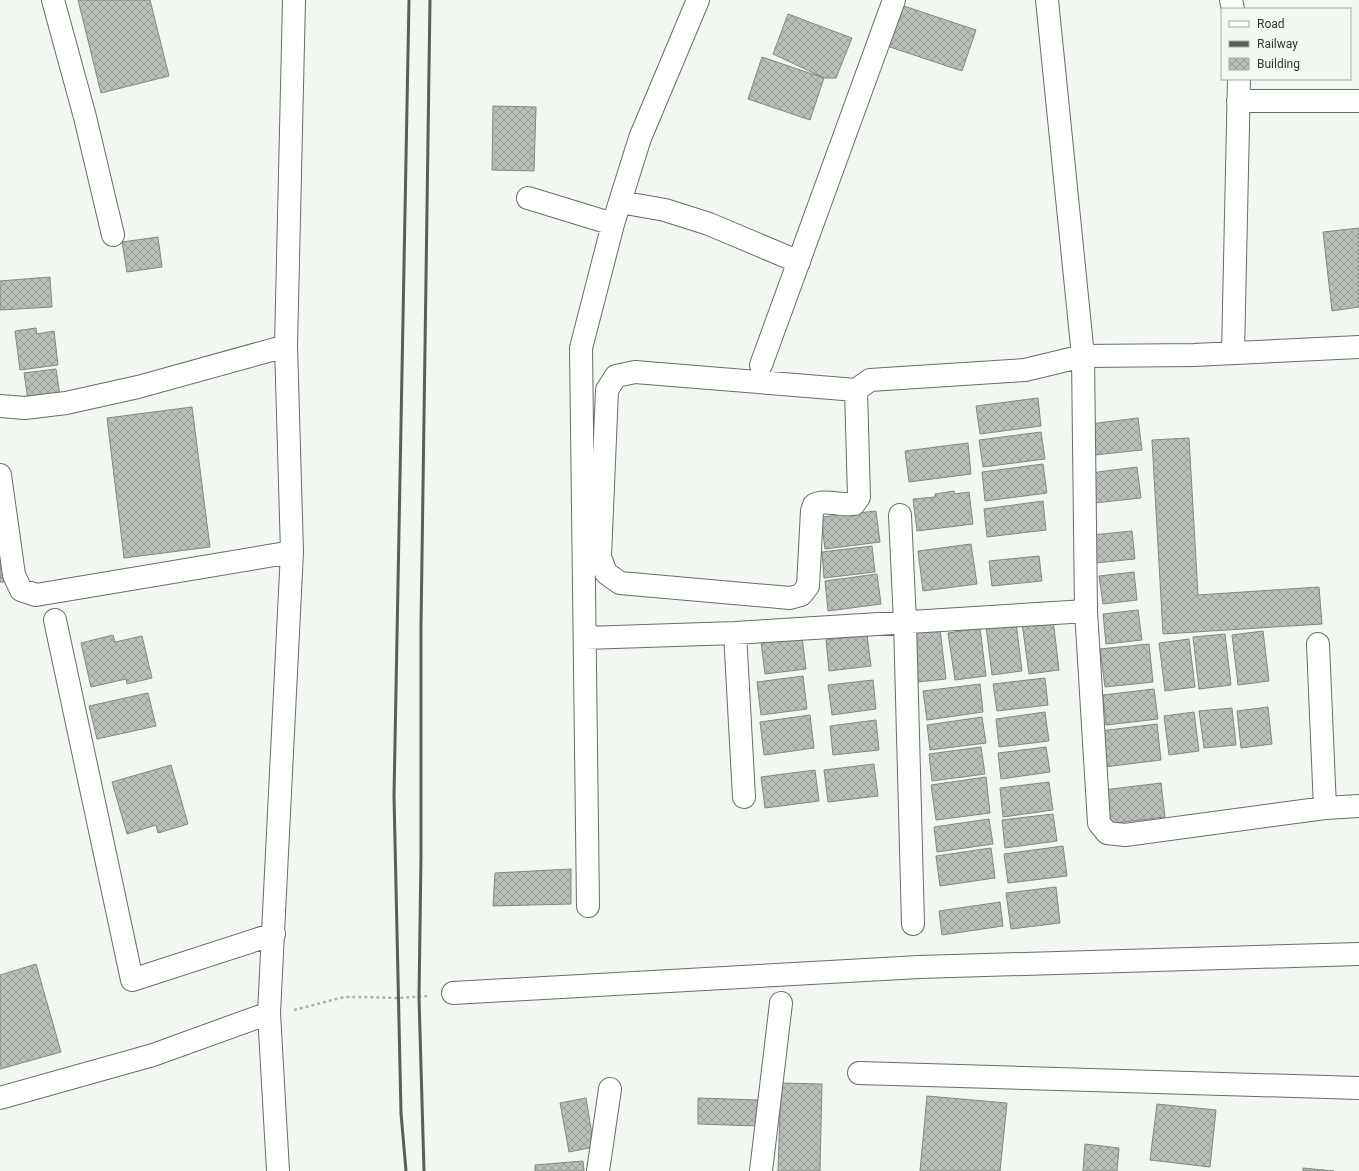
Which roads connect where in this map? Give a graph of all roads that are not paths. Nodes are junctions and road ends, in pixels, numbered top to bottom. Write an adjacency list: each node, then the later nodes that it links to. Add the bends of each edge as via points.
1 (53, 0): 12 (street, via 85,117)
2 (294, 0): 14 (street)
3 (698, 0): 10 (street, via 640,138)
4 (894, 0): 13 (street)
5 (1048, 0): 17 (street)
6 (1239, 80): 7 (street)
7 (1238, 101): 8 (street); 16 (street)
8 (1359, 102)
9 (528, 198): 11 (street)
10 (620, 202): 11 (street); 13 (street, via 665,210 710,224)
11 (613, 224): 28 (street, via 581,348)
12 (113, 235)
13 (799, 262): 18 (street)
14 (286, 346): 20 (street, via 138,387 66,403 25,408); 23 (street)
15 (1359, 347): 16 (street)
16 (1232, 353): 17 (street)
17 (1083, 356): 19 (street, via 1025,370 870,380); 24 (street)
18 (761, 365)
19 (856, 390): 19 (street, via 635,372 616,376 607,390 600,557 606,573 620,583 790,598 801,595 808,586 814,505 818,502 854,504 859,497)
20 (0, 406)
21 (0, 476): 23 (street, via 14,575 21,590 36,595)
22 (900, 515): 26 (street)
23 (292, 552): 35 (street)
24 (1086, 611): 26 (street); 32 (street, via 1099,823 1107,833 1125,835)
25 (55, 620): 35 (street, via 132,980)
26 (905, 622): 27 (street); 34 (street)
27 (735, 633): 28 (street); 30 (street)
28 (585, 638): 33 (street)
29 (1318, 644): 32 (street)
30 (744, 797)
31 (1359, 806): 32 (street)
32 (1325, 808)
33 (588, 906)
34 (914, 924)
35 (274, 934): 39 (street)
36 (1359, 954): 37 (street, via 919,968)
37 (453, 993)
38 (781, 1003): 46 (street)
39 (269, 1014): 43 (street, via 153,1055); 44 (street)
40 (859, 1073): 41 (street)
41 (1359, 1088)
42 (610, 1089): 45 (street)
43 (0, 1098)
44 (278, 1171)
45 (598, 1171)
46 (761, 1171)

